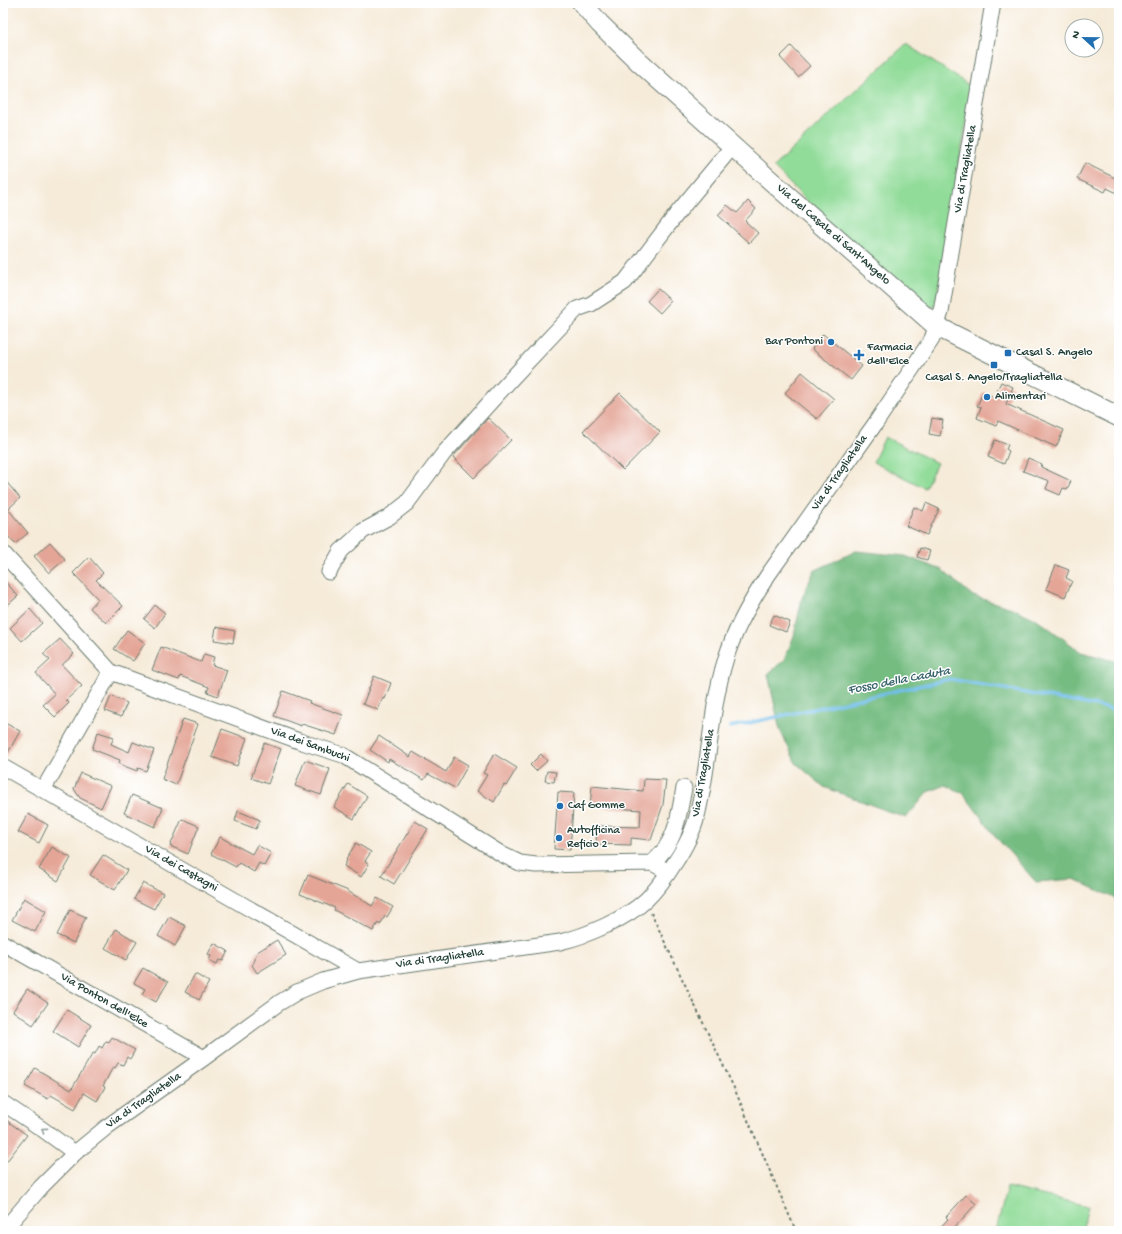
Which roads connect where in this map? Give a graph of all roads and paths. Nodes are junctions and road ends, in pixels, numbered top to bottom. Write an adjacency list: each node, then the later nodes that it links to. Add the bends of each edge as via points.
1 (582, 3): 3 (main road, Via del Casale di Sant'Angelo, via 639,62)
2 (993, 3): 4 (street, Via di Tragliatella, via 953,245 941,312)
3 (732, 147): 4 (main road, Via del Casale di Sant'Angelo); 7 (street, via 625,282 591,304 577,309 444,453 407,503 389,517 363,531 341,551)
4 (936, 326): 5 (main road, Via del Casale di Sant'Angelo); 13 (street, Via di Tragliatella, via 932,339 876,424 768,574 738,627 726,658 719,688 697,816 685,848)
5 (1119, 417)
6 (3, 553): 8 (street, Via dei Sambuchi)
7 (329, 572)
8 (111, 672): 11 (street); 12 (street, Via dei Sambuchi, via 343,755 503,855 520,863)
9 (3, 767): 11 (street, Via dei Castagni)
10 (684, 788): 12 (street, via 672,839)
11 (43, 790): 16 (street, Via dei Castagni)
12 (652, 863): 13 (street, Via dei Sambuchi)
13 (669, 872): 14 (street, Via di Tragliatella)
14 (645, 901): 16 (street, Via di Tragliatella, via 600,929 581,937); 21 (path, via 734,1088)
15 (3, 943): 17 (street, Via Ponton dell'Elce)
16 (358, 971): 17 (street, Via di Tragliatella, via 297,992)
17 (204, 1058): 19 (street, Via di Tragliatella, via 108,1126)
18 (3, 1103): 19 (street, one-way to 18)
19 (75, 1154): 20 (street, Via di Tragliatella, via 40,1187)
20 (3, 1231)
21 (796, 1231)

